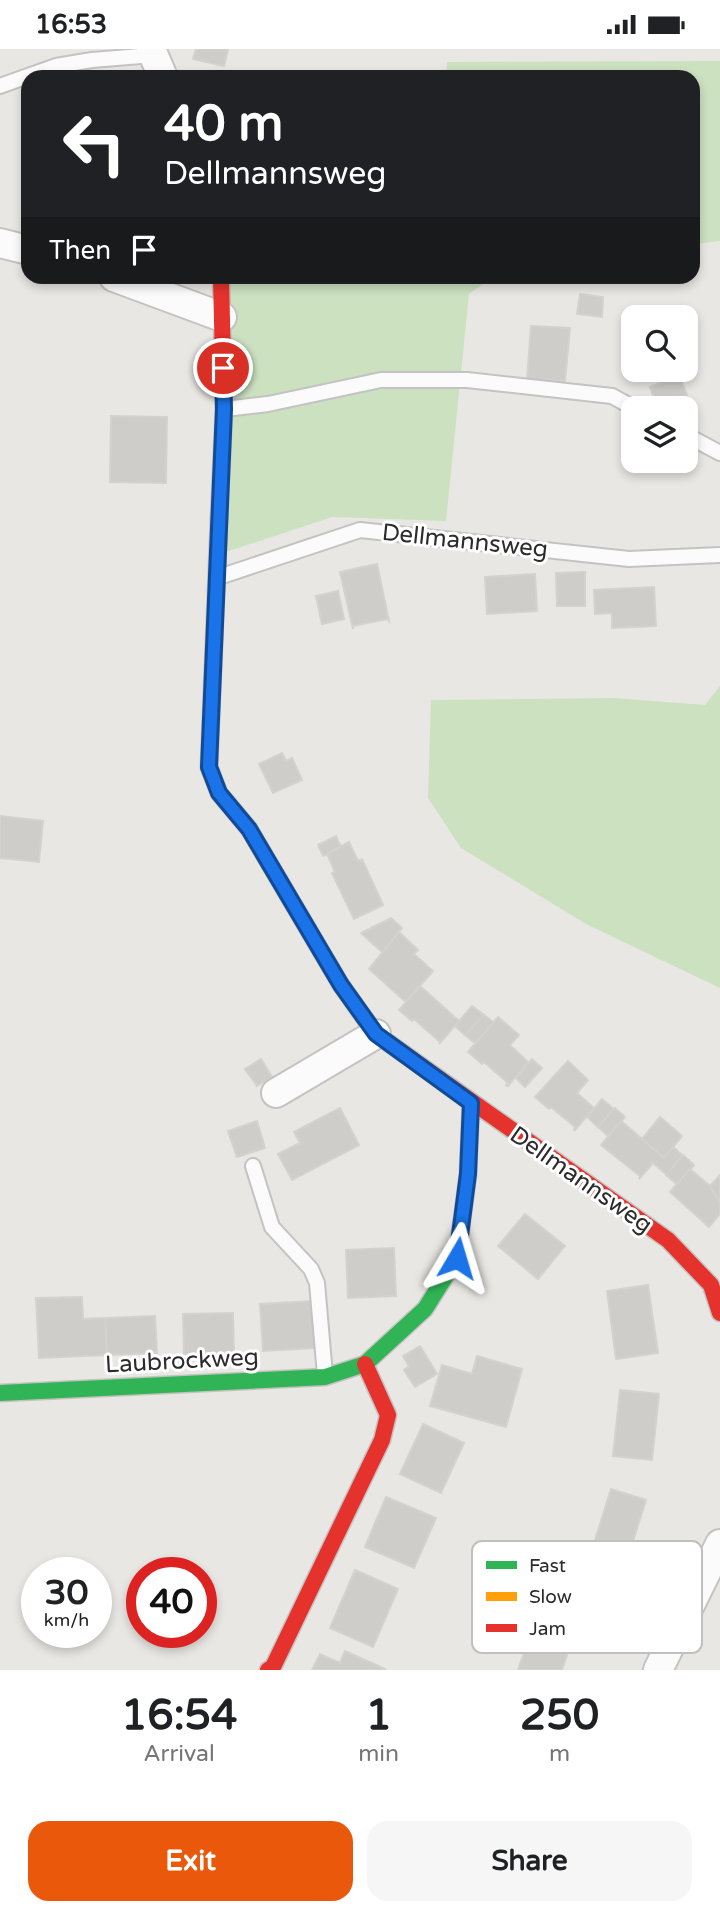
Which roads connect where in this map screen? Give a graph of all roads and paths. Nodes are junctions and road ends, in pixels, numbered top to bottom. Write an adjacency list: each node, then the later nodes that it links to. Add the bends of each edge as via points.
1 (156, 60): 2 (lane, via 92,60)
2 (47, 70)
3 (21, 79): 4 (lane)
4 (0, 86)
5 (0, 243): 6 (street)
6 (21, 248)
7 (133, 284): 9 (street)
8 (221, 284): 9 (street, Dellmannsweg)
9 (222, 317): 11 (street, Dellmannsweg)
10 (621, 401): 11 (lane, via 612,396 467,380 381,380)
11 (224, 409): 15 (street, Dellmannsweg)
12 (698, 441): 13 (lane)
13 (720, 453)
14 (720, 555): 15 (lane, Dellmannsweg, via 629,559 360,530)
15 (218, 577): 16 (street, Dellmannsweg, via 209,767 219,793 249,829 341,985)
16 (376, 1034): 17 (street); 18 (street, Dellmannsweg)
17 (276, 1093)
18 (471, 1103): 20 (street, Dellmannsweg, via 668,1240); 22 (street, Laubrockweg, via 457,1258 425,1309)
19 (253, 1166): 23 (lane, via 272,1227 311,1269 317,1283)
20 (715, 1279): 21 (street, Dellmannsweg)
21 (720, 1313)
22 (365, 1364): 23 (street, Laubrockweg); 28 (street, via 388,1415 382,1440)
23 (326, 1377): 24 (street, Laubrockweg)
24 (0, 1393)
25 (720, 1544): 26 (street)
26 (702, 1581)
27 (666, 1653): 29 (street)
28 (268, 1670)
29 (658, 1670)

